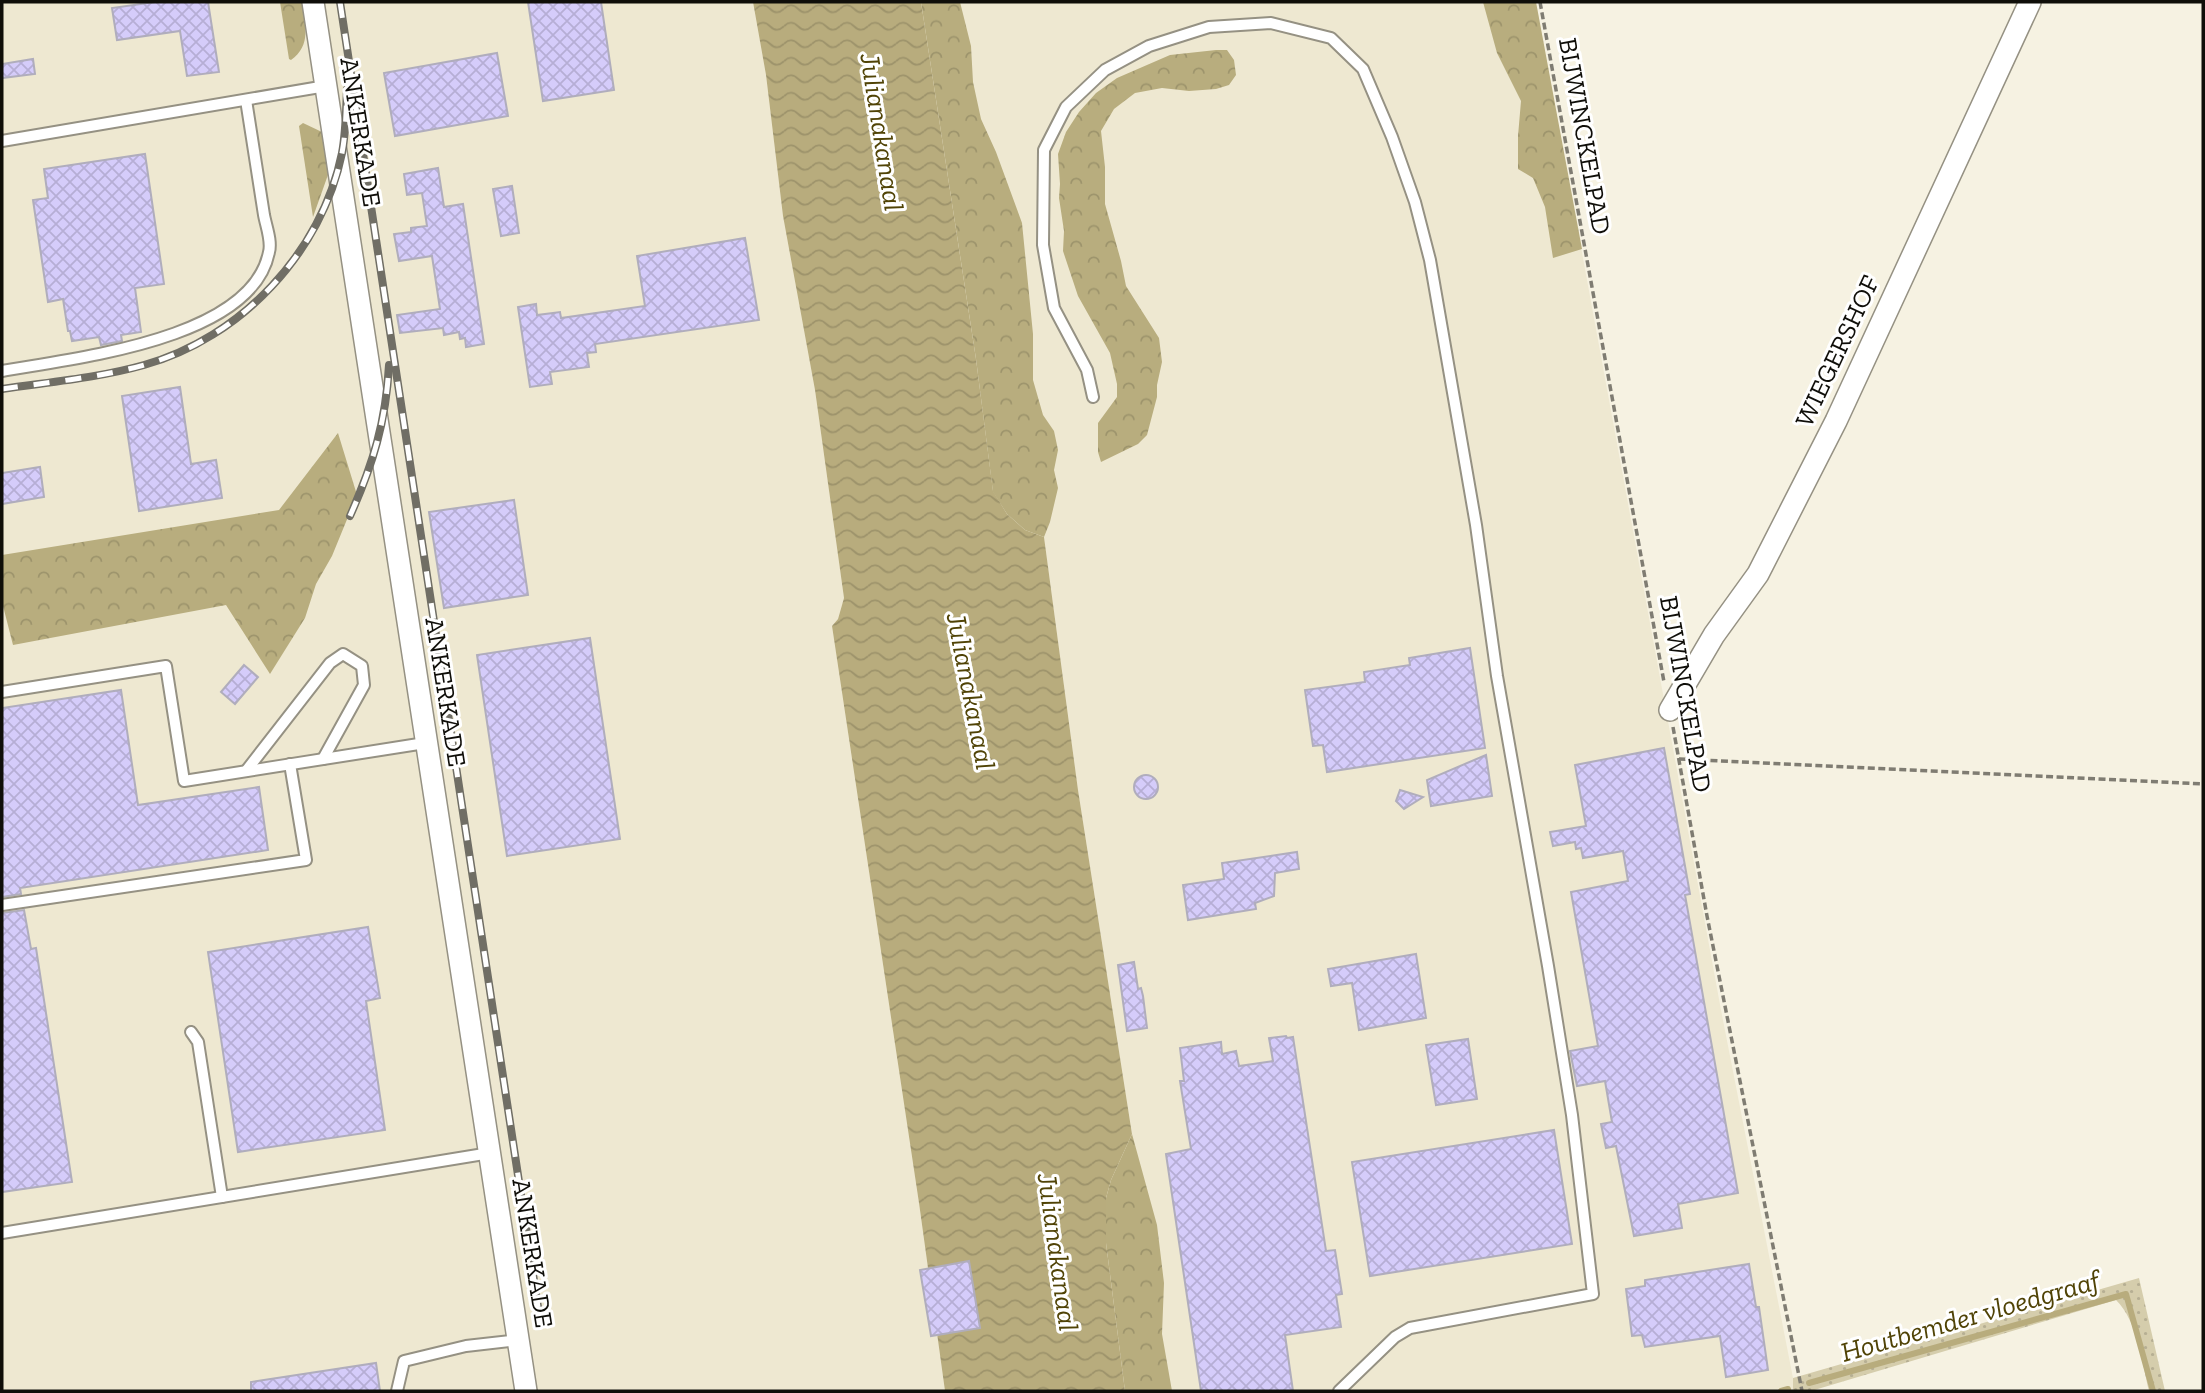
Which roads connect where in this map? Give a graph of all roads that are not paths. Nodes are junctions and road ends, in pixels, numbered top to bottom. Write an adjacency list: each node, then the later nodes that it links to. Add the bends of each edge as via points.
1 (313, 2): 3 (street, ANKERKADE)
2 (2030, 2): 9 (street, WIEGERSHOF, via 1836,421 1758,574 1714,635)
3 (326, 86): 4 (lane); 10 (street, ANKERKADE)
4 (246, 100): 5 (lane); 6 (lane, via 270,250 258,279 236,303 212,318 131,348)
5 (2, 141)
6 (2, 371)
7 (1093, 397): 22 (lane, via 1087,370 1054,308 1043,245 1044,150 1066,107 1105,70 1149,46 1209,27 1271,23 1331,38 1363,69 1415,202 1430,260 1570,1101 1593,1294 1410,1328)
8 (2, 692): 13 (lane, via 166,666 184,781)
9 (1670, 710)
10 (425, 743): 11 (lane); 16 (street, ANKERKADE)
11 (323, 759): 12 (lane); 13 (lane, via 364,685 362,666 343,654 330,663)
12 (290, 764): 13 (lane); 14 (lane, via 306,860)
13 (246, 771)
14 (2, 905)
15 (191, 1032): 17 (lane, via 198,1042)
16 (489, 1153): 17 (lane); 19 (street, ANKERKADE)
17 (222, 1197): 18 (lane)
18 (2, 1233)
19 (519, 1340): 20 (lane, via 466,1346 404,1361); 21 (street, ANKERKADE)
20 (397, 1391)
21 (526, 1391)
22 (1339, 1391)

